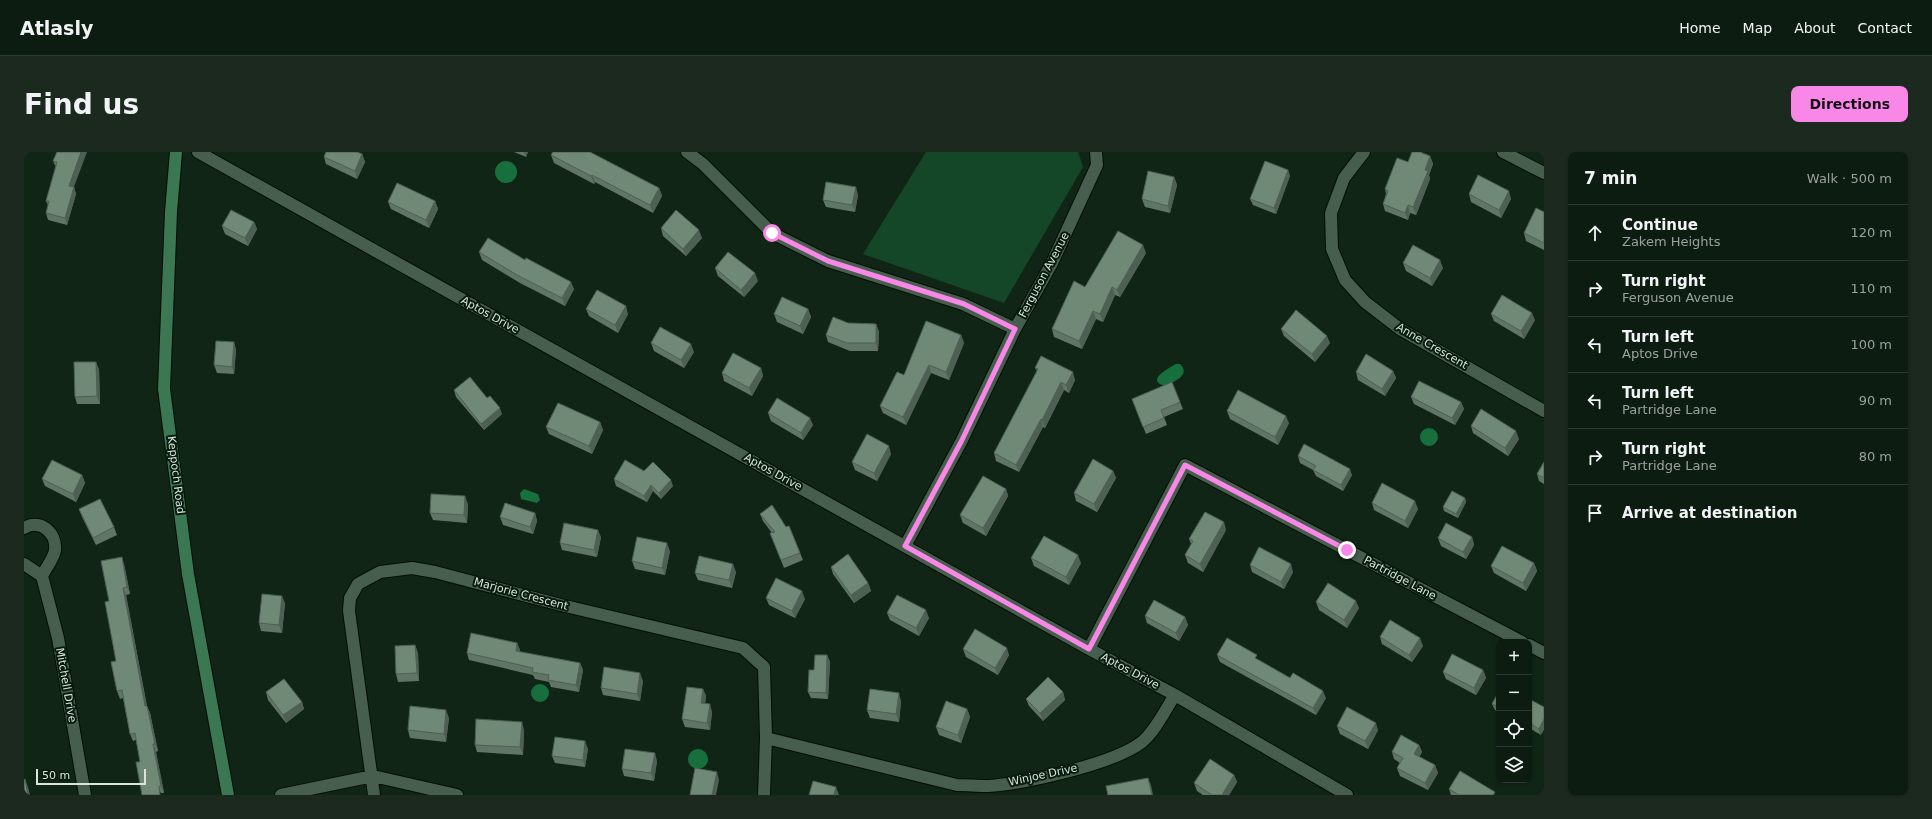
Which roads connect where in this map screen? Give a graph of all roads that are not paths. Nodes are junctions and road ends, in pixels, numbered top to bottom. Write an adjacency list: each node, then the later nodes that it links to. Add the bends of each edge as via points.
1 (176, 152): 22 (street, Keppoch Road, via 164,389 188,574)
2 (198, 152): 11 (street, Aptos Drive)
3 (687, 152): 8 (street, via 703,164 772,233 828,261 964,304)
4 (1096, 152): 8 (street, Ferguson Avenue, via 1098,165 1088,187 1052,263)
5 (1364, 152): 9 (street, Anne Crescent, via 1344,178 1332,213 1332,249 1345,280 1365,302 1400,329)
6 (1503, 152): 7 (street)
7 (1544, 173)
8 (1015, 329): 11 (street, Ferguson Avenue, via 961,442)
9 (1544, 411)
10 (24, 528): 13 (street, via 30,524 39,524 48,531 54,541 55,550)
11 (905, 546): 16 (street, Aptos Drive)
12 (24, 564): 13 (street)
13 (42, 576): 21 (street, Mitchell Drive, via 58,638)
14 (1516, 639): 16 (street, Partridge Lane, via 1185,465)
15 (1532, 647): 17 (street)
16 (1089, 649): 18 (street, Aptos Drive)
17 (1544, 653)
18 (1175, 695): 19 (street, Winjoe Drive, via 1151,732 1142,742 1130,749 1098,763 1033,779 989,786 957,785); 27 (street, Aptos Drive)
19 (766, 738): 20 (street, Marjorie Crescent, via 764,667 743,648 412,568 380,572 358,584 350,598 350,618); 26 (street, Marjorie Crescent)
20 (373, 776): 23 (street); 24 (street, Marjorie Crescent); 25 (street)
21 (85, 795)
22 (228, 795)
23 (281, 795)
24 (374, 795)
25 (457, 795)
26 (764, 795)
27 (1347, 795)

